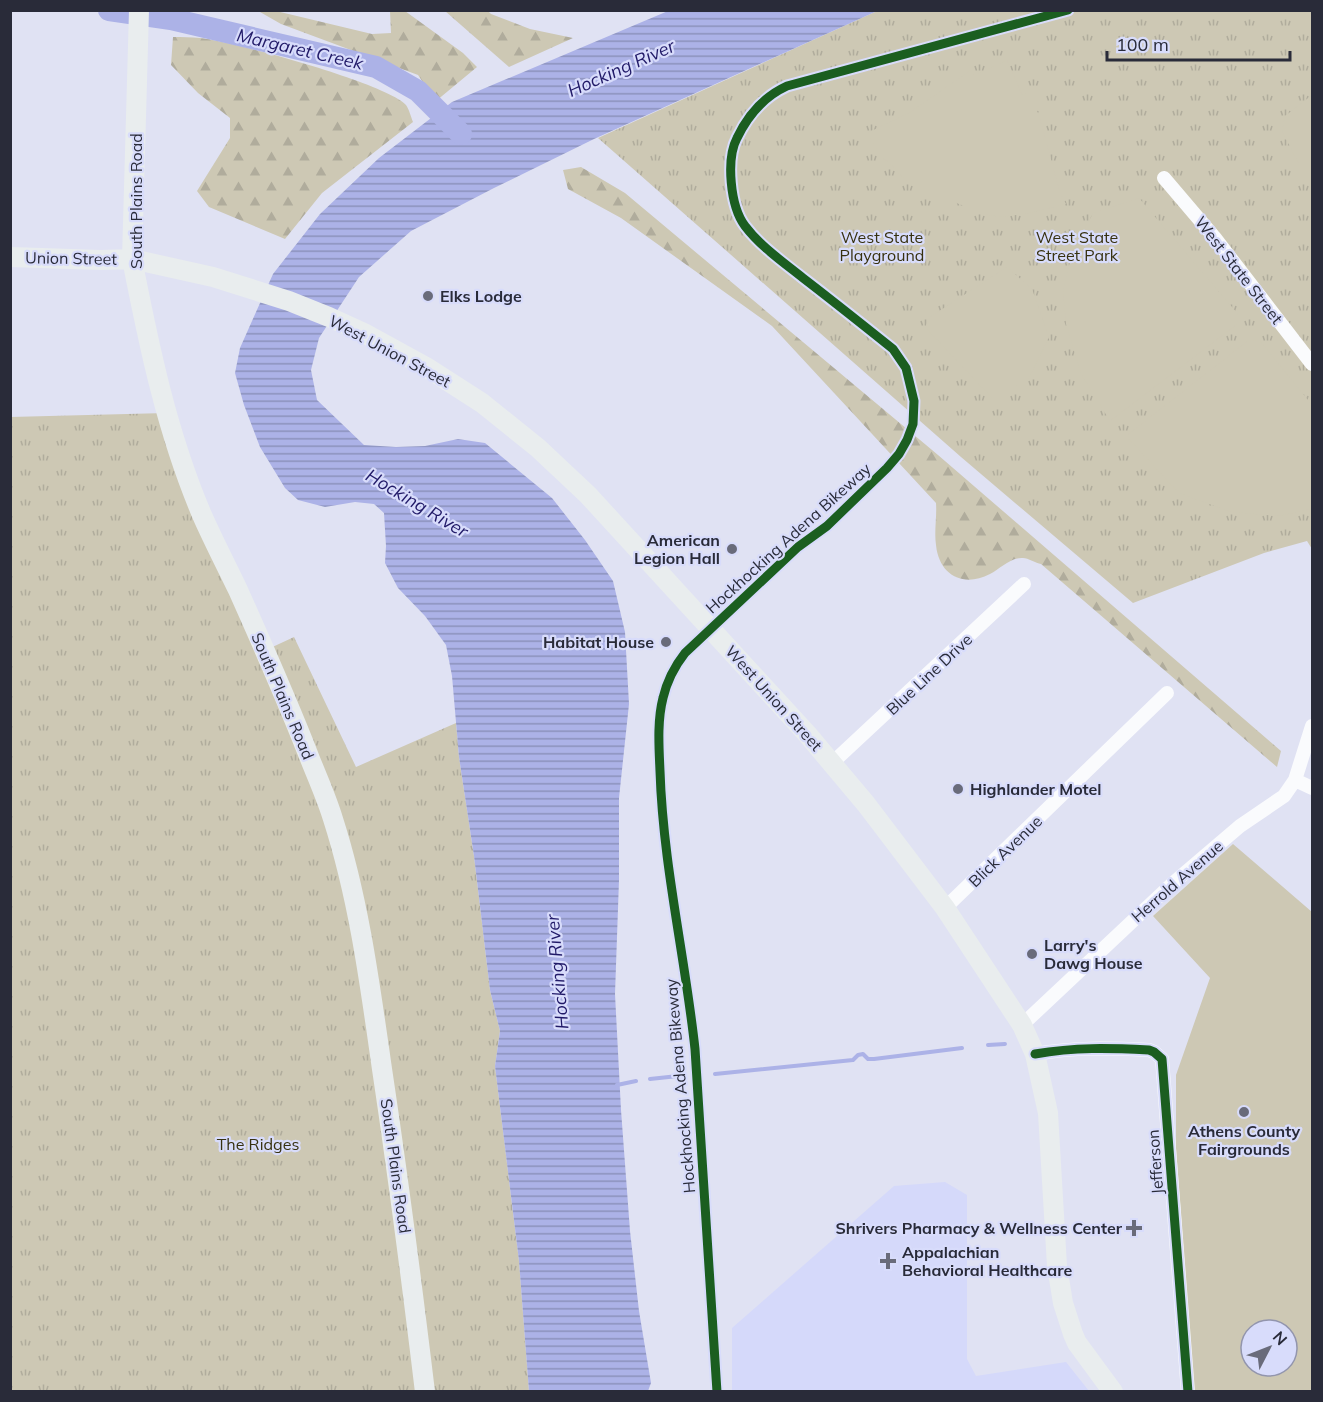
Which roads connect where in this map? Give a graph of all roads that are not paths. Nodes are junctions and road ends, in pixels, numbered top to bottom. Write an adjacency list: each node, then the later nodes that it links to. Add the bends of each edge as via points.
1 (139, 10): 4 (main road, South Plains Road)
2 (1164, 178): 5 (street, West State Street)
3 (10, 257): 4 (main road, Union Street)
4 (132, 259): 9 (main road, West Union Street, via 213,277 289,301 364,333 482,404 563,470); 15 (main road, South Plains Road, via 160,394 178,452 202,515 298,728 344,854 372,997)
5 (1312, 364)
6 (1024, 584): 9 (street, Blue Line Drive)
7 (1167, 693): 12 (street, Blick Avenue)
8 (1312, 726): 10 (street, Herrold Avenue)
9 (832, 763): 12 (main road, West Union Street)
10 (1295, 780): 11 (street); 13 (street, Herrold Avenue, via 1284,796 1240,826 1172,884)
11 (1312, 788)
12 (945, 908): 13 (main road, West Union Street)
13 (1022, 1024): 14 (main road, West Union Street)
14 (1035, 1054): 16 (main road, West Union Street, via 1048,1113 1055,1243 1063,1303 1077,1343); 17 (street, Jefferson, via 1080,1048 1149,1050 1162,1059)
15 (425, 1392)
16 (1113, 1392)
17 (1188, 1392)

